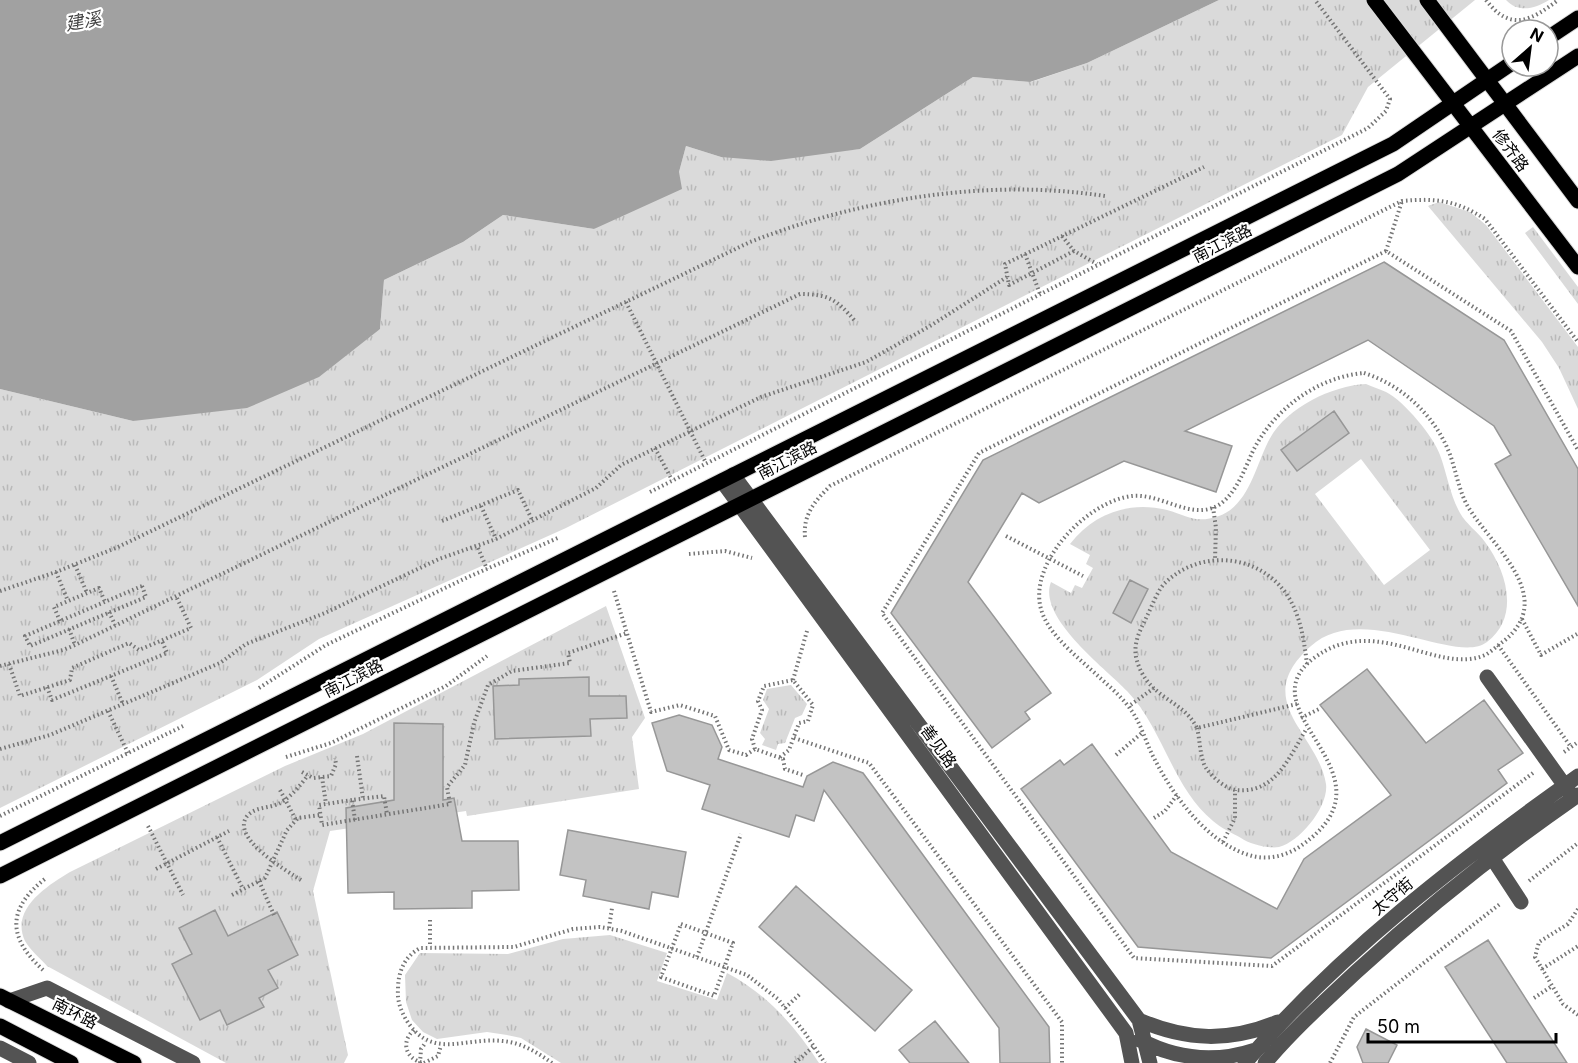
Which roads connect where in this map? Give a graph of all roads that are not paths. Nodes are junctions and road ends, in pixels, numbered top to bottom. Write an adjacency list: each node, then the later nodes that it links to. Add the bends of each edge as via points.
1 (1374, 0): 8 (main road, 修齐路)
2 (1427, 0): 7 (main road, 修齐路)
3 (1578, 18): 4 (main road)
4 (1560, 30)
5 (1578, 56): 9 (main road, 南江滨路)
6 (1500, 71): 7 (main road, 南江滨路)
7 (1486, 80): 8 (main road, 南江滨路); 9 (main road, 修齐路)
8 (1453, 103): 10 (main road, 修齐路); 13 (main road, 南江滨路, via 1392,144)
9 (1505, 105): 10 (main road, 南江滨路); 11 (main road, 修齐路)
10 (1471, 127): 12 (main road, 修齐路); 14 (main road, 南江滨路, via 1398,174)
11 (1578, 201)
12 (1578, 267)
13 (727, 478): 14 (street, 善见路); 18 (main road, 南江滨路)
14 (744, 501): 20 (main road, 南江滨路); 23 (street, 善见路); 26 (street, 善见路)
15 (1487, 677): 17 (street)
16 (1578, 776): 17 (street, 太守街)
17 (1572, 793): 19 (street, 太守街)
18 (0, 843)
19 (1487, 851): 21 (street); 24 (street, 太守街, via 1393,918); 27 (street, 太守街)
20 (0, 876)
21 (1518, 897)
22 (4, 998): 33 (main road, 南环路); 34 (street, via 47,988)
23 (1139, 1020): 24 (street, via 1186,1036 1219,1038 1253,1033); 28 (street)
24 (1280, 1021): 30 (street, 太守街)
25 (0, 1026): 32 (main road)
26 (1126, 1033): 28 (street); 35 (street)
27 (1286, 1038): 30 (street); 38 (street, 太守街)
28 (1145, 1043): 30 (street, via 1206,1059); 36 (street)
29 (0, 1048): 31 (street)
30 (1256, 1050): 37 (street, 太守街)
31 (29, 1063)
32 (71, 1063)
33 (134, 1063)
34 (193, 1063)
35 (1132, 1063)
36 (1150, 1063)
37 (1245, 1063)
38 (1265, 1063)

